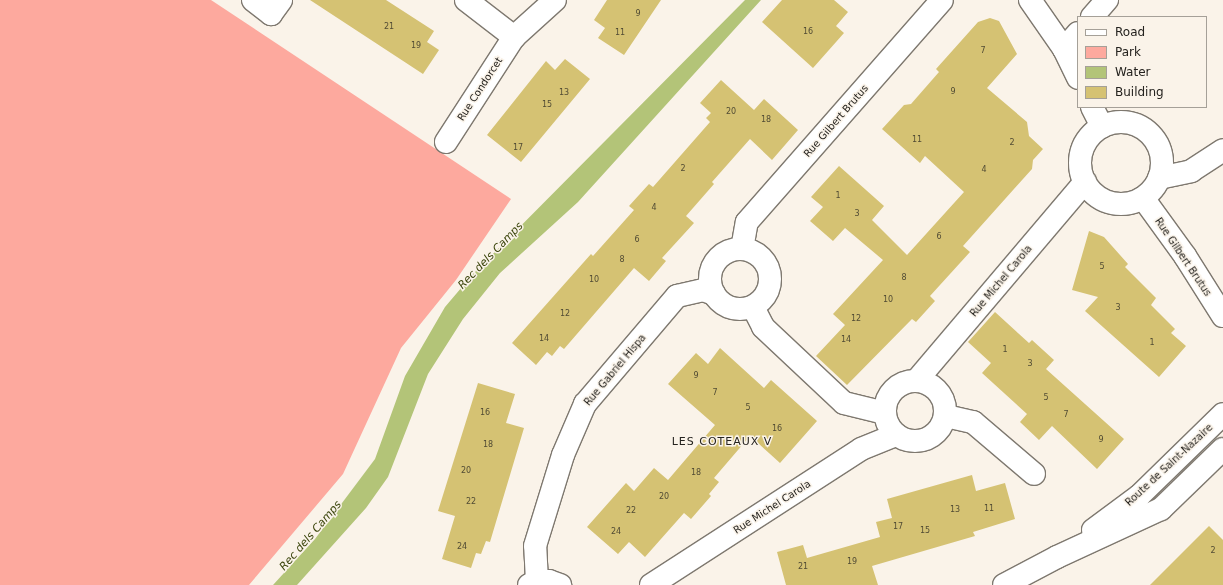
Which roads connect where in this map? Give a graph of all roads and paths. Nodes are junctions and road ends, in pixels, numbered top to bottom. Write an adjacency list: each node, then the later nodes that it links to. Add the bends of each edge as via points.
1 (253, 0): 2 (street, via 272,14)
2 (281, 0)
3 (466, 0): 10 (street)
4 (555, 0): 10 (street, Rue Condorcet)
5 (942, 0): 20 (street, Rue Gilbert Brutus, via 748,222)
6 (1030, 0): 11 (street)
7 (1107, 0): 8 (street)
8 (1093, 16)
9 (1077, 34): 11 (street)
10 (514, 37): 15 (street, Rue Condorcet)
11 (1064, 50): 12 (street)
12 (1077, 76)
13 (1092, 108): 14 (street)
14 (1102, 127): 17 (street, via 1116,122 1130,123 1154,138 1160,150 1162,164); 18 (street, via 1084,145 1080,170)
15 (446, 142)
16 (1223, 150): 17 (street, via 1191,171)
17 (1159, 178): 19 (street)
18 (1085, 182): 19 (street, via 1092,193 1117,204); 24 (street, Rue Michel Carola)
19 (1143, 198): 23 (street, Rue Gilbert Brutus, via 1185,256)
20 (742, 249): 21 (street, via 722,255 715,263 710,283); 22 (street, via 754,253 764,261 769,273 769,286 763,298)
21 (714, 294): 22 (street, via 721,303 731,308 742,310); 32 (street, Rue Gabriel Hispa, via 703,290 677,296 585,404 563,455 535,546)
22 (753, 306): 25 (street, via 763,327 844,403)
23 (1223, 316)
24 (917, 380): 25 (street, via 905,382 894,389 887,400); 27 (street, via 930,383 939,392 945,403)
25 (885, 413): 28 (street, via 886,421)
26 (1223, 414): 31 (street, Route de Saint-Nazaire, via 1139,496)
27 (946, 416): 28 (street, via 941,427 932,436 920,441 907,440); 30 (street, via 973,422)
28 (896, 435): 34 (street, Rue Michel Carola, via 861,449)
29 (1223, 449): 31 (street, Route de Saint-Nazaire, via 1161,509)
30 (1034, 474)
31 (1057, 557): 35 (street, Route de Saint-Nazaire)
32 (533, 583): 33 (street, via 549,581)
33 (560, 585)
34 (651, 585)
35 (1004, 585)

